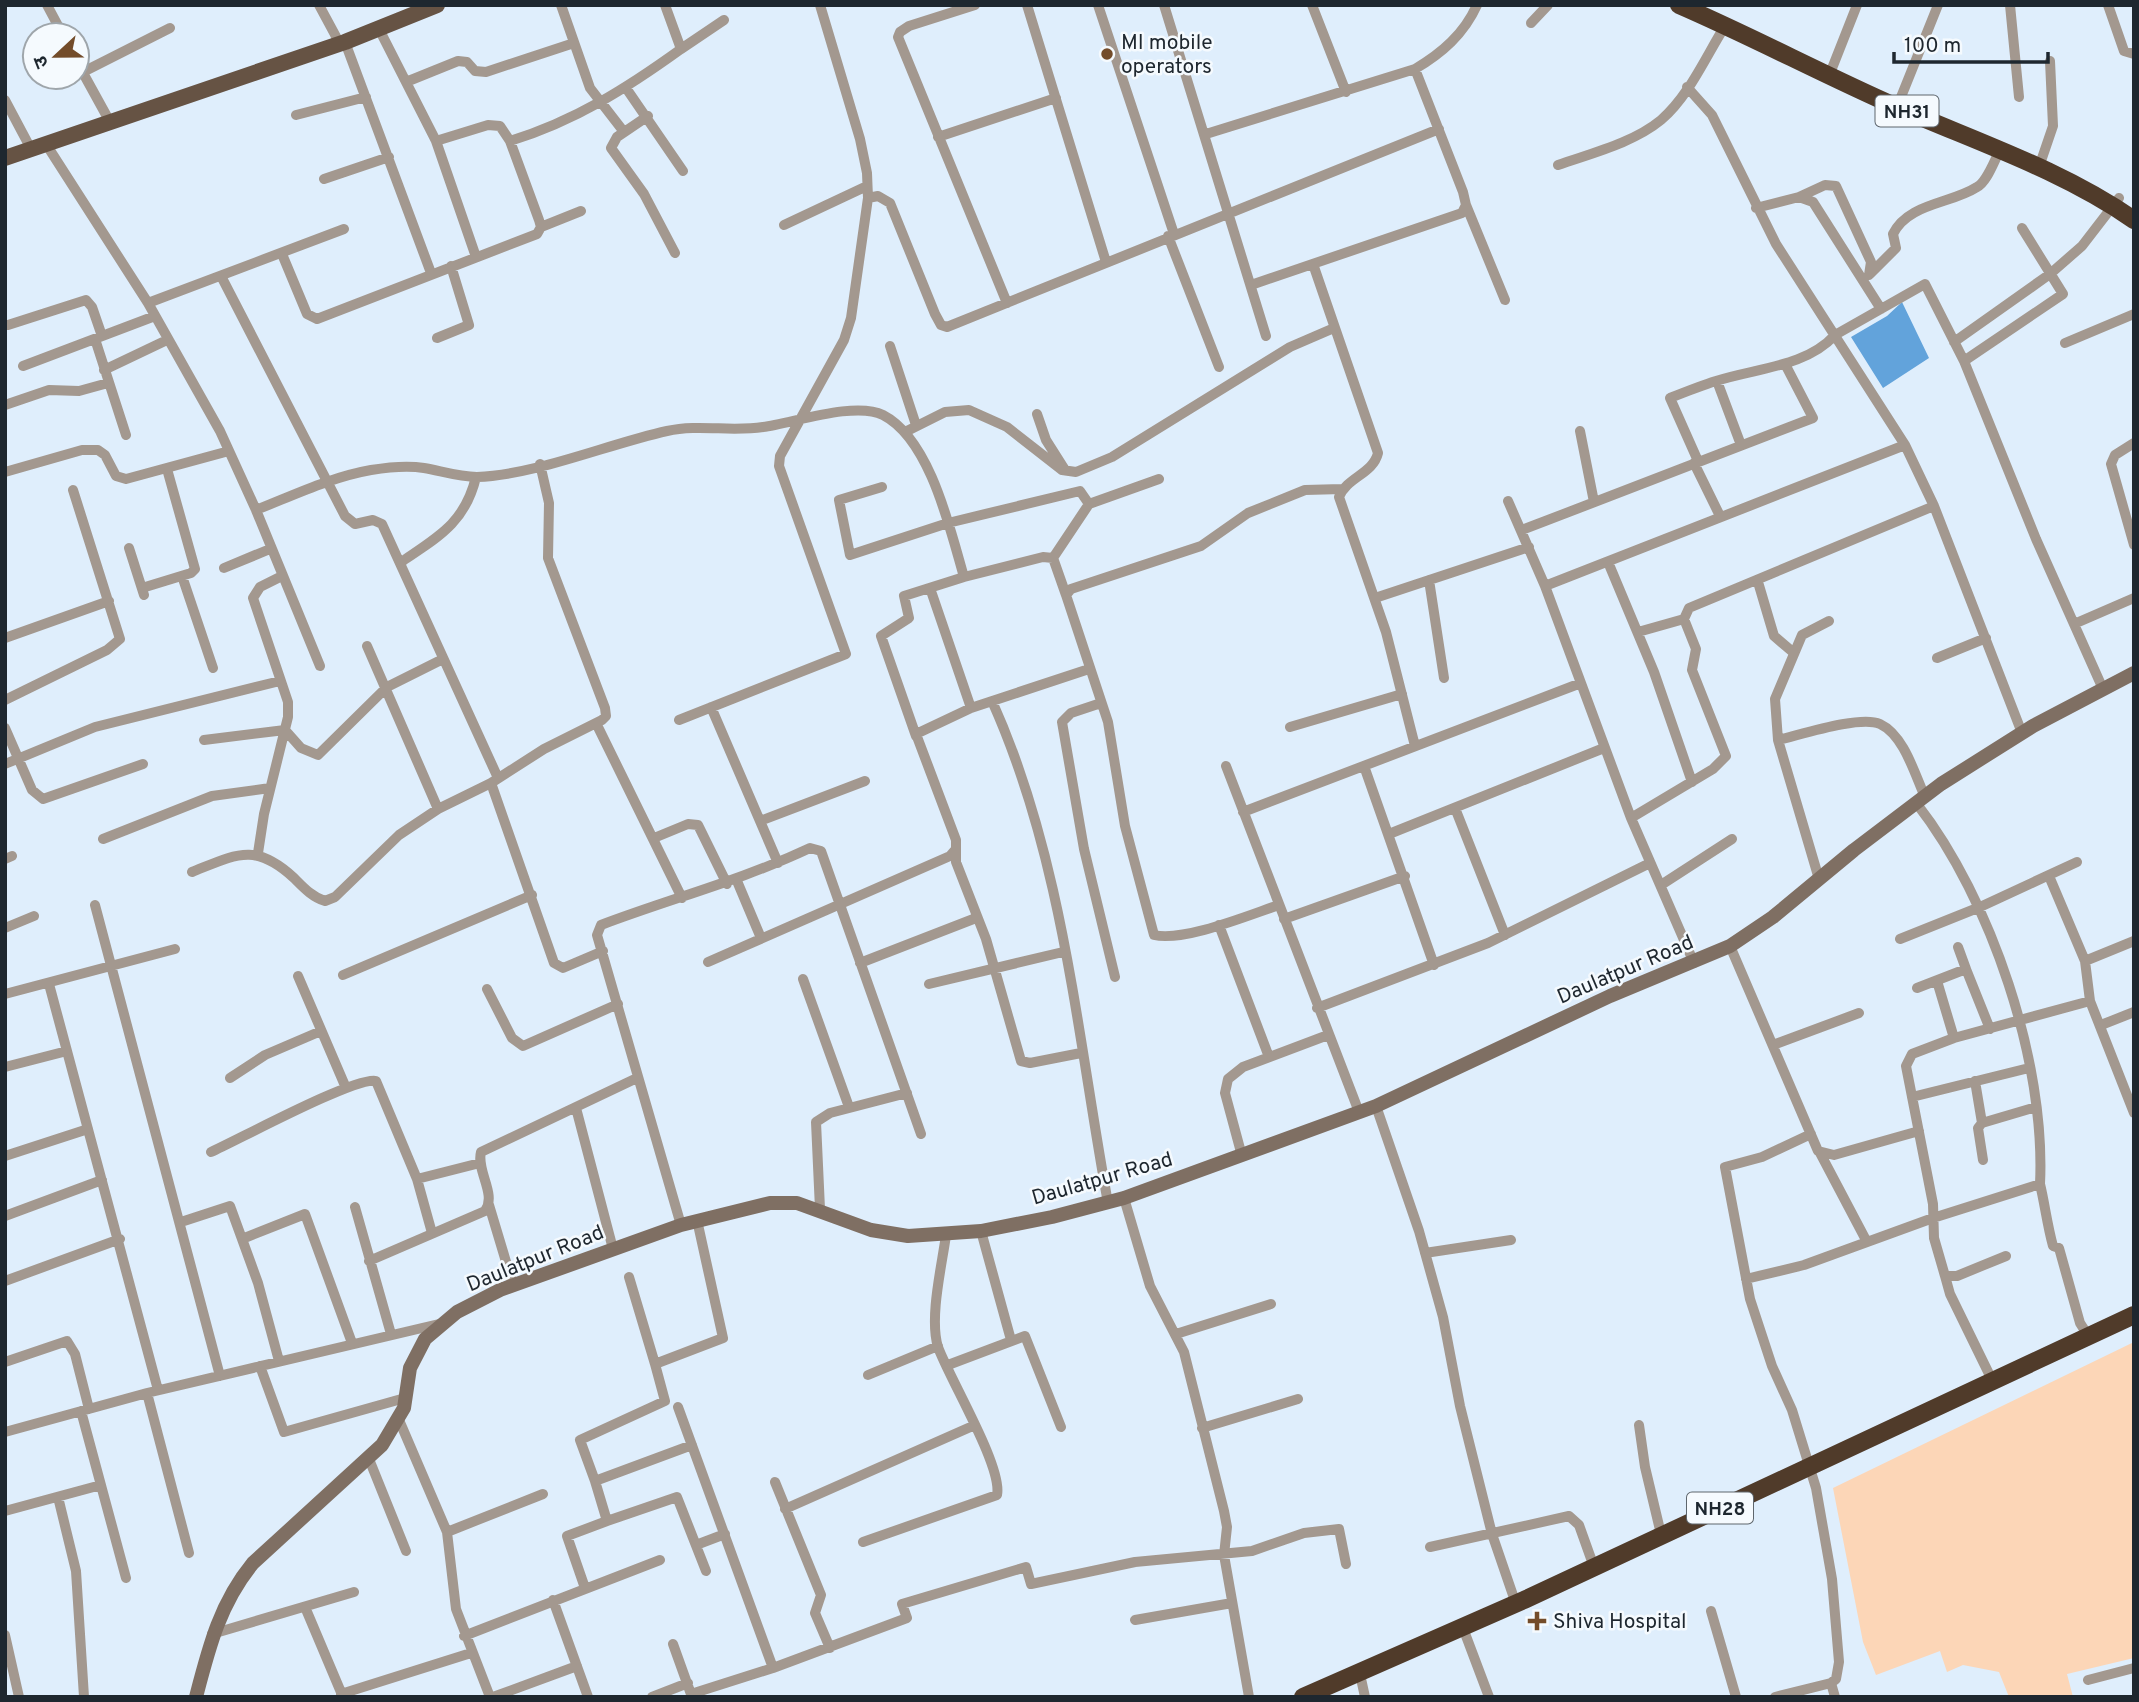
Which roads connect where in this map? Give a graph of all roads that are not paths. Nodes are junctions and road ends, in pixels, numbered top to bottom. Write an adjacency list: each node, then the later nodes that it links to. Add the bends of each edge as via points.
1 (47, 5): 20 (street)
2 (319, 5): 25 (street)
3 (437, 5): 24 (main road)
4 (561, 5): 26 (street)
5 (665, 5): 27 (street)
6 (820, 5): 61 (street, via 860,139)
7 (975, 5): 50 (street, via 909,26 898,37)
8 (1027, 5): 40 (street)
9 (1098, 5): 74 (street)
10 (1164, 5): 49 (street)
11 (1312, 5): 37 (street)
12 (1477, 5): 31 (street, via 1468,24 1438,55)
13 (1548, 5): 21 (street)
14 (1857, 5): 32 (street)
15 (1938, 5): 42 (street)
16 (2010, 5): 39 (street)
17 (2108, 5): 28 (street, via 2123,51)
18 (1692, 7): 22 (highway, NH31); 32 (highway, NH31)
19 (724, 20): 27 (street)
20 (56, 21)
21 (1531, 23)
22 (1725, 26): 32 (highway, NH31); 35 (street)
23 (170, 28): 30 (street)
24 (379, 29): 25 (main road); 33 (street)
25 (343, 43): 38 (street); 46 (main road)
26 (574, 43): 33 (street, via 481,72 458,61); 43 (street, via 590,88)
27 (681, 49): 36 (street)
28 (2134, 54)
29 (2050, 61): 57 (street, via 2053,126)
30 (91, 68)
31 (1415, 69): 37 (street); 47 (street)
32 (1831, 71): 42 (highway, NH31)
33 (406, 82): 51 (street)
34 (91, 87): 46 (street)
35 (1687, 87): 58 (street, via 1661,120 1640,133); 66 (street, via 1712,115)
36 (626, 89): 43 (street); 45 (street)
37 (1346, 92): 49 (street)
38 (366, 97): 44 (street); 55 (street)
39 (2019, 97)
40 (1056, 98): 50 (street); 78 (street)
41 (5, 100): 53 (street)
42 (1899, 101): 54 (highway, NH31); 57 (highway, NH31)
43 (601, 103): 48 (street); 52 (street)
44 (296, 115)
45 (648, 116): 48 (street); 59 (street)
46 (110, 122): 53 (main road)
47 (1439, 129): 65 (street); 68 (street)
48 (624, 132): 75 (street, via 611,148 644,194)
49 (1206, 134): 68 (street)
50 (938, 138): 88 (street)
51 (436, 141): 52 (street, via 488,125 500,126); 77 (street)
52 (510, 141): 71 (street)
53 (38, 147): 56 (main road); 87 (street)
54 (2000, 150): 57 (highway, NH31); 84 (street, via 1980,186 1901,222 1893,234 1896,248)
55 (389, 157): 60 (street); 81 (street)
56 (5, 158)
57 (2041, 162): 64 (highway, NH31)
58 (1558, 165)
59 (683, 171)
60 (324, 179)
61 (867, 186): 63 (street); 70 (street)
62 (1800, 197): 66 (street); 84 (street, via 1813,202); 84 (street, via 1825,185 1836,186 1871,262)
63 (868, 198): 88 (street, via 878,196 890,204 941,325 954,326); 111 (street, via 851,318)
64 (2122, 204): 69 (highway, NH31); 82 (street)
65 (1466, 205): 79 (street, via 1453,217); 86 (street)
66 (1756, 208): 94 (street)
67 (581, 211): 71 (street)
68 (1229, 211): 74 (street); 85 (street)
69 (2134, 220)
70 (784, 225)
71 (541, 227): 77 (street, via 537,234)
72 (2022, 228): 82 (street)
73 (344, 229): 76 (street)
74 (1171, 235): 78 (street); 105 (street)
75 (675, 253)
76 (282, 254): 81 (street, via 307,314 317,319); 83 (street)
77 (475, 257): 80 (street)
78 (1106, 262): 88 (street)
79 (1312, 264): 85 (street); 93 (street)
80 (451, 266): 81 (street); 97 (street, via 469,325)
81 (431, 273)
82 (2050, 274): 99 (street); 102 (street, via 2063,294)
83 (221, 276): 87 (street); 127 (street)
84 (1867, 277): 89 (street)
85 (1251, 285): 95 (street)
86 (1505, 300)
87 (148, 303): 91 (street)
88 (1007, 303)
89 (1881, 309): 94 (street); 99 (street, via 1925,284)
90 (2134, 314): 100 (street)
91 (155, 316): 96 (street); 98 (street)
92 (8, 325): 96 (street, via 81,300 92,307)
93 (1334, 328): 123 (street, via 1290,347 1112,457 1076,472); 129 (street, via 1378,453 1370,467)
94 (1835, 335): 103 (street, via 1824,347); 118 (street)
95 (1266, 336)
96 (99, 337): 104 (street); 106 (street)
97 (438, 338)
98 (167, 340): 106 (street); 119 (street)
99 (1954, 342): 102 (street)
100 (2065, 343)
101 (890, 346): 112 (street)
102 (1964, 361): 160 (street)
103 (1785, 363): 107 (street); 117 (street, via 1813,418)
104 (23, 366)
105 (1219, 367)
106 (104, 370): 108 (street)
107 (1717, 381): 117 (street); 120 (street, via 1670,398)
108 (108, 383): 109 (street, via 79,391 49,390); 115 (street)
109 (5, 405)
110 (1037, 414): 123 (street, via 1046,440)
111 (801, 420): 114 (street, via 872,411); 121 (street, via 759,428 669,430); 181 (street, via 779,466 846,654)
112 (916, 425): 114 (street); 123 (street, via 945,412 969,410 1007,427)
113 (1580, 431): 132 (street)
114 (905, 432): 137 (street, via 925,464)
115 (126, 435)
116 (2134, 443): 139 (street, via 2111,464)
117 (1741, 445): 120 (street)
118 (1905, 445): 134 (street); 136 (street)
119 (229, 451): 122 (street); 135 (street)
120 (1696, 462): 132 (street); 136 (street)
121 (540, 464): 125 (street); 184 (street, via 549,503 548,558 605,708 606,716)
122 (167, 469): 124 (street, via 120,479 105,455 90,449); 147 (street, via 195,569)
123 (1065, 470)
124 (5, 472)
125 (476, 477): 127 (street, via 401,466); 144 (street, via 458,519)
126 (1159, 479): 133 (street)
127 (325, 482): 135 (street); 144 (street, via 349,522 379,520)
128 (882, 487): 137 (street, via 839,500 850,555)
129 (1342, 489): 154 (street, via 1305,490 1248,513 1200,546 1071,589); 155 (street, via 1341,510)
130 (73, 491): 157 (street)
131 (1508, 500): 138 (street)
132 (1594, 502): 138 (street)
133 (1089, 504): 137 (street, via 1080,491); 143 (street)
134 (1934, 506): 151 (street); 163 (street)
135 (256, 510): 142 (street)
136 (1720, 516): 145 (street)
137 (948, 523): 149 (street)
138 (1522, 530): 140 (street)
139 (2134, 545)
140 (1529, 547): 150 (street); 152 (street)
141 (129, 548): 147 (street, via 143,591)
142 (270, 549): 146 (street); 148 (street)
143 (1053, 558): 149 (street); 154 (street)
144 (401, 562): 167 (street)
145 (1608, 562): 152 (street); 161 (street)
146 (224, 568)
147 (182, 576): 169 (street)
148 (282, 576): 168 (street); 173 (street, via 260,587 253,598)
149 (964, 577): 153 (street)
150 (1429, 580): 155 (street); 172 (street)
151 (1758, 582): 158 (street, via 1695,605 1684,613); 165 (street, via 1774,636)
152 (1545, 586): 174 (street)
153 (930, 588): 182 (street); 189 (street, via 904,596 909,618 881,636)
154 (1066, 595): 170 (street)
155 (1375, 598): 177 (street)
156 (2134, 598): 160 (street)
157 (109, 601): 162 (street); 178 (street, via 120,633 117,644)
158 (1684, 619): 161 (street); 201 (street, via 1696,649 1692,670 1726,750 1723,761)
159 (1829, 621): 165 (street, via 1801,635)
160 (2074, 624): 176 (street)
161 (1638, 632): 201 (street)
162 (5, 638)
163 (1986, 638): 166 (street); 188 (street)
164 (367, 646): 175 (street)
165 (1794, 653): 191 (street, via 1774,699)
166 (1937, 658)
167 (443, 659): 175 (street); 199 (street)
168 (320, 666)
169 (213, 668)
170 (1089, 669): 179 (street); 180 (street)
171 (2134, 673): 176 (street, Daulatpur Road)
172 (1444, 678)
173 (281, 681): 187 (street, via 288,702); 194 (street, via 95,727)
174 (1581, 684): 192 (street); 193 (street)
175 (387, 687): 187 (street, via 318,755 301,748); 204 (street)
176 (2103, 689): 188 (street, Daulatpur Road)
177 (1402, 694): 185 (street); 192 (street)
178 (5, 700)
179 (992, 701): 182 (street); 243 (street, via 1035,815 1061,915)
180 (1101, 703): 233 (street, via 1114,750 1125,825 1154,935); 254 (street, via 1071,713 1062,722 1084,849)
181 (711, 707): 183 (street); 208 (street)
182 (971, 708): 189 (street)
183 (679, 720)
184 (596, 723): 199 (street); 210 (street)
185 (1290, 727)
186 (5, 728): 194 (street)
187 (285, 730): 190 (street); 202 (street)
188 (2022, 733): 203 (street, Daulatpur Road)
189 (916, 736): 213 (street)
190 (204, 740)
191 (1779, 740): 203 (street, via 1835,727 1882,724 1900,746); 221 (street)
192 (1415, 746): 198 (street)
193 (1604, 748): 205 (street); 207 (street)
194 (17, 758): 195 (street); 196 (street, via 32,790 43,799)
195 (5, 764)
196 (143, 764)
197 (1226, 766): 206 (street)
198 (1364, 766): 206 (street); 209 (street)
199 (494, 780): 204 (street); 224 (street)
200 (865, 781): 208 (street)
201 (1692, 782): 207 (street)
202 (270, 788): 211 (street, via 212,796); 214 (street)
203 (1921, 800): 221 (street, Daulatpur Road); 229 (street)
204 (438, 808): 214 (street, via 399,835 335,897 325,901 312,895 278,863)
205 (1455, 808): 209 (street); 235 (street)
206 (1243, 812): 228 (street)
207 (1631, 818): 217 (street)
208 (760, 821): 216 (street)
209 (1389, 834): 220 (street)
210 (654, 838): 222 (street, via 688,824 698,825); 225 (street)
211 (103, 839)
212 (1732, 839): 223 (street)
213 (956, 849): 226 (street, via 950,856); 231 (street, via 956,862)
214 (258, 853): 218 (street)
215 (2077, 862): 219 (street)
216 (778, 863): 222 (street); 226 (street, via 810,848 821,851)
217 (1650, 863): 223 (street); 235 (street)
218 (192, 872)
219 (2049, 876): 229 (street); 244 (street)
220 (1405, 877): 232 (street); 248 (street)
221 (1819, 879): 239 (street, Daulatpur Road)
222 (732, 883): 225 (street); 236 (street)
223 (1661, 885): 247 (street)
224 (532, 895): 242 (street, via 558,967); 252 (street)
225 (682, 898): 242 (street, via 601,925 597,935)
226 (840, 904): 236 (street); 246 (street)
227 (95, 905): 249 (street)
228 (1279, 905): 232 (street); 233 (street)
229 (1980, 907): 237 (street); 267 (street)
230 (34, 916): 234 (street)
231 (976, 918): 246 (street); 250 (street)
232 (1284, 919): 264 (street)
233 (1219, 925): 276 (street)
234 (5, 928)
235 (1506, 935): 248 (street)
236 (761, 939): 245 (street)
237 (1900, 939)
238 (2134, 941): 244 (street)
239 (1730, 946): 247 (street, Daulatpur Road); 273 (street)
240 (1958, 947): 251 (street)
241 (175, 949): 249 (street)
242 (603, 951): 263 (street)
243 (1063, 952): 250 (street); 275 (street)
244 (2085, 961): 262 (street)
245 (708, 962)
246 (860, 963): 284 (street)
247 (1694, 963): 286 (street, Daulatpur Road, via 1610,996)
248 (1434, 965): 264 (street)
249 (111, 967): 257 (street); 314 (street)
250 (993, 968): 258 (street); 275 (street, via 1021,1061)
251 (1966, 969): 256 (street); 269 (street)
252 (344, 975)
253 (298, 976): 270 (street)
254 (1115, 977)
255 (803, 979): 287 (street)
256 (1937, 981): 259 (street); 272 (street)
257 (49, 984): 261 (street); 274 (street)
258 (929, 984)
259 (1917, 988)
260 (487, 989): 263 (street, via 512,1038 523,1046)
261 (5, 994)
262 (2090, 1001): 267 (street); 268 (street)
263 (618, 1004): 280 (street)
264 (1317, 1008): 271 (street)
265 (2134, 1012): 268 (street)
266 (1859, 1013): 273 (street)
267 (2018, 1020): 269 (street); 278 (street)
268 (2101, 1025): 282 (street)
269 (1990, 1029): 272 (street)
270 (321, 1031): 279 (street, via 265,1055); 283 (street)
271 (1328, 1035): 276 (street); 290 (street)
272 (1954, 1038): 285 (street, via 1907,1059)
273 (1773, 1045): 296 (street)
274 (67, 1051): 277 (street); 293 (street)
275 (1081, 1053): 307 (street)
276 (1269, 1057): 300 (street, via 1231,1074 1225,1087)
277 (5, 1067)
278 (2029, 1068): 281 (street); 288 (street)
279 (230, 1078)
280 (638, 1078): 289 (street); 315 (street)
281 (1975, 1081): 285 (street); 292 (street)
282 (2129, 1085): 291 (street)
283 (346, 1088): 298 (street); 303 (street, via 376,1081)
284 (907, 1093): 287 (street); 295 (street)
285 (1912, 1097): 294 (street)
286 (1376, 1106): 290 (street, Daulatpur Road); 324 (street)
287 (849, 1107): 310 (street, via 816,1122)
288 (2036, 1107): 292 (street); 305 (street)
289 (576, 1108): 302 (street, via 481,1152); 323 (street)
290 (1359, 1112): 300 (street, Daulatpur Road)
291 (2134, 1113)
292 (1982, 1123): 301 (street, via 1978,1128)
293 (88, 1129): 299 (street); 304 (street)
294 (1919, 1131): 297 (street, via 1834,1155); 312 (street)
295 (921, 1134)
296 (1811, 1134): 297 (street); 329 (street, via 1762,1157 1725,1167)
297 (1818, 1151): 322 (street)
298 (211, 1153)
299 (5, 1156)
300 (1242, 1156): 306 (street, Daulatpur Road)
301 (1983, 1160)
302 (480, 1163): 303 (street); 308 (street)
303 (417, 1179): 317 (street)
304 (102, 1180): 311 (street); 319 (street)
305 (2040, 1184): 312 (street); 337 (street, via 2053,1246 2059,1248 2080,1323)
306 (1124, 1198): 307 (street, Daulatpur Road); 336 (street, via 1150,1286)
307 (1108, 1203): 316 (street, Daulatpur Road)
308 (489, 1205): 317 (street); 331 (street)
309 (355, 1207): 326 (street)
310 (820, 1209): 313 (street, Daulatpur Road, via 770,1203); 318 (street, Daulatpur Road, via 871,1230 908,1236)
311 (5, 1216)
312 (1933, 1217): 322 (street); 327 (street)
313 (697, 1220): 315 (street, Daulatpur Road); 343 (street, via 723,1338)
314 (181, 1222): 320 (street, via 230,1206); 347 (street)
315 (681, 1225): 323 (street, Daulatpur Road)
316 (981, 1231): 318 (street, Daulatpur Road); 338 (street)
317 (432, 1233): 326 (street)
318 (946, 1235): 340 (street, via 935,1325)
319 (120, 1239): 330 (street); 349 (street)
320 (242, 1239): 339 (street, via 304,1214); 341 (street)
321 (1511, 1240): 324 (street)
322 (1867, 1242): 329 (street, via 1804,1265)
323 (613, 1249): 331 (street, Daulatpur Road)
324 (1425, 1253): 373 (street)
325 (2006, 1256): 327 (street, via 1957,1276)
326 (369, 1261): 335 (street)
327 (1945, 1276): 348 (street)
328 (629, 1277): 343 (street)
329 (1746, 1279): 362 (street, via 1772,1366 1799,1428)
330 (5, 1281)
331 (513, 1285): 334 (street, Daulatpur Road)
332 (1271, 1304): 336 (street)
333 (2134, 1315): 337 (highway, NH28)
334 (439, 1324): 335 (street); 350 (street, Daulatpur Road, via 417,1351)
335 (391, 1334): 339 (street)
336 (1176, 1334): 358 (street)
337 (2089, 1337): 348 (highway, NH28)
338 (1011, 1340): 344 (street); 357 (street, via 1028,1338)
339 (352, 1343): 341 (street)
340 (938, 1346): 344 (street); 346 (street)
341 (279, 1361): 345 (street)
342 (5, 1362): 353 (street, via 67,1341 75,1354)
343 (655, 1364): 363 (street, via 665,1401 580,1440)
344 (948, 1365): 355 (street)
345 (260, 1366): 347 (street); 350 (street, via 284,1432)
346 (868, 1374)
347 (220, 1376): 349 (street)
348 (1993, 1383): 362 (highway, NH28)
349 (153, 1392): 353 (street); 379 (street)
350 (405, 1398): 354 (street, Daulatpur Road)
351 (1298, 1399): 358 (street)
352 (678, 1407): 360 (street)
353 (85, 1410): 359 (street); 365 (street)
354 (398, 1420): 361 (street, Daulatpur Road); 371 (street)
355 (975, 1425): 368 (street); 375 (street, via 997,1495)
356 (1639, 1425): 374 (street)
357 (1061, 1427)
358 (1202, 1428): 380 (street, via 1227,1527)
359 (5, 1432)
360 (692, 1445): 363 (street); 372 (street)
361 (369, 1459): 378 (street); 395 (street, Daulatpur Road, via 253,1563 235,1585)
362 (1808, 1468): 374 (highway, NH28); 406 (street, via 1816,1488 1832,1579 1839,1673)
363 (595, 1482): 370 (street)
364 (775, 1482): 368 (street)
365 (101, 1485): 367 (street); 385 (street)
366 (543, 1494): 371 (street)
367 (58, 1497): 369 (street); 410 (street, via 76,1571)
368 (785, 1508): 399 (street, via 821,1595 815,1613)
369 (5, 1511)
370 (607, 1521): 376 (street, via 677,1497); 386 (street, via 567,1536)
371 (447, 1532): 397 (street, via 452,1590)
372 (725, 1534): 376 (street); 402 (street)
373 (1492, 1534): 377 (street); 383 (street, via 1569,1516 1578,1525); 390 (street)
374 (1661, 1534): 383 (highway, NH28)
375 (863, 1542)
376 (696, 1545): 384 (street)
377 (1430, 1547)
378 (406, 1551)
379 (189, 1553)
380 (1224, 1555): 382 (street, via 1252,1551 1304,1533 1339,1529); 389 (street); 399 (street, via 1135,1562 1031,1584 1026,1567 902,1604 908,1618)
381 (660, 1560): 386 (street)
382 (1346, 1564)
383 (1594, 1567): 390 (highway, NH28)
384 (706, 1571)
385 (126, 1578)
386 (585, 1588): 388 (street)
387 (354, 1592): 391 (street)
388 (553, 1600): 397 (street); 401 (street)
389 (1232, 1603): 393 (street); 415 (street)
390 (1516, 1604): 394 (highway, NH28)
391 (305, 1607): 395 (street); 408 (street)
392 (1711, 1611): 419 (street)
393 (1135, 1620)
394 (1463, 1628): 404 (highway, NH28); 418 (street)
395 (212, 1634): 411 (street, Daulatpur Road)
396 (5, 1635): 409 (street)
397 (464, 1636): 400 (street)
398 (673, 1644): 407 (street)
399 (830, 1648): 402 (street)
400 (471, 1653): 408 (street); 412 (street)
401 (577, 1666): 412 (street); 413 (street)
402 (773, 1668): 407 (street)
403 (2134, 1668): 405 (street)
404 (1360, 1674): 416 (highway, NH28); 417 (street)
405 (2088, 1680)
406 (1831, 1683): 420 (street); 421 (street)
407 (690, 1691): 414 (street)
408 (342, 1695)
409 (19, 1697)
410 (84, 1697)
411 (196, 1697)
412 (492, 1697)
413 (588, 1697)
414 (652, 1697)
415 (1249, 1697)
416 (1303, 1697)
417 (1365, 1697)
418 (1489, 1697)
419 (1736, 1697)
420 (1775, 1697)
421 (1835, 1697)

